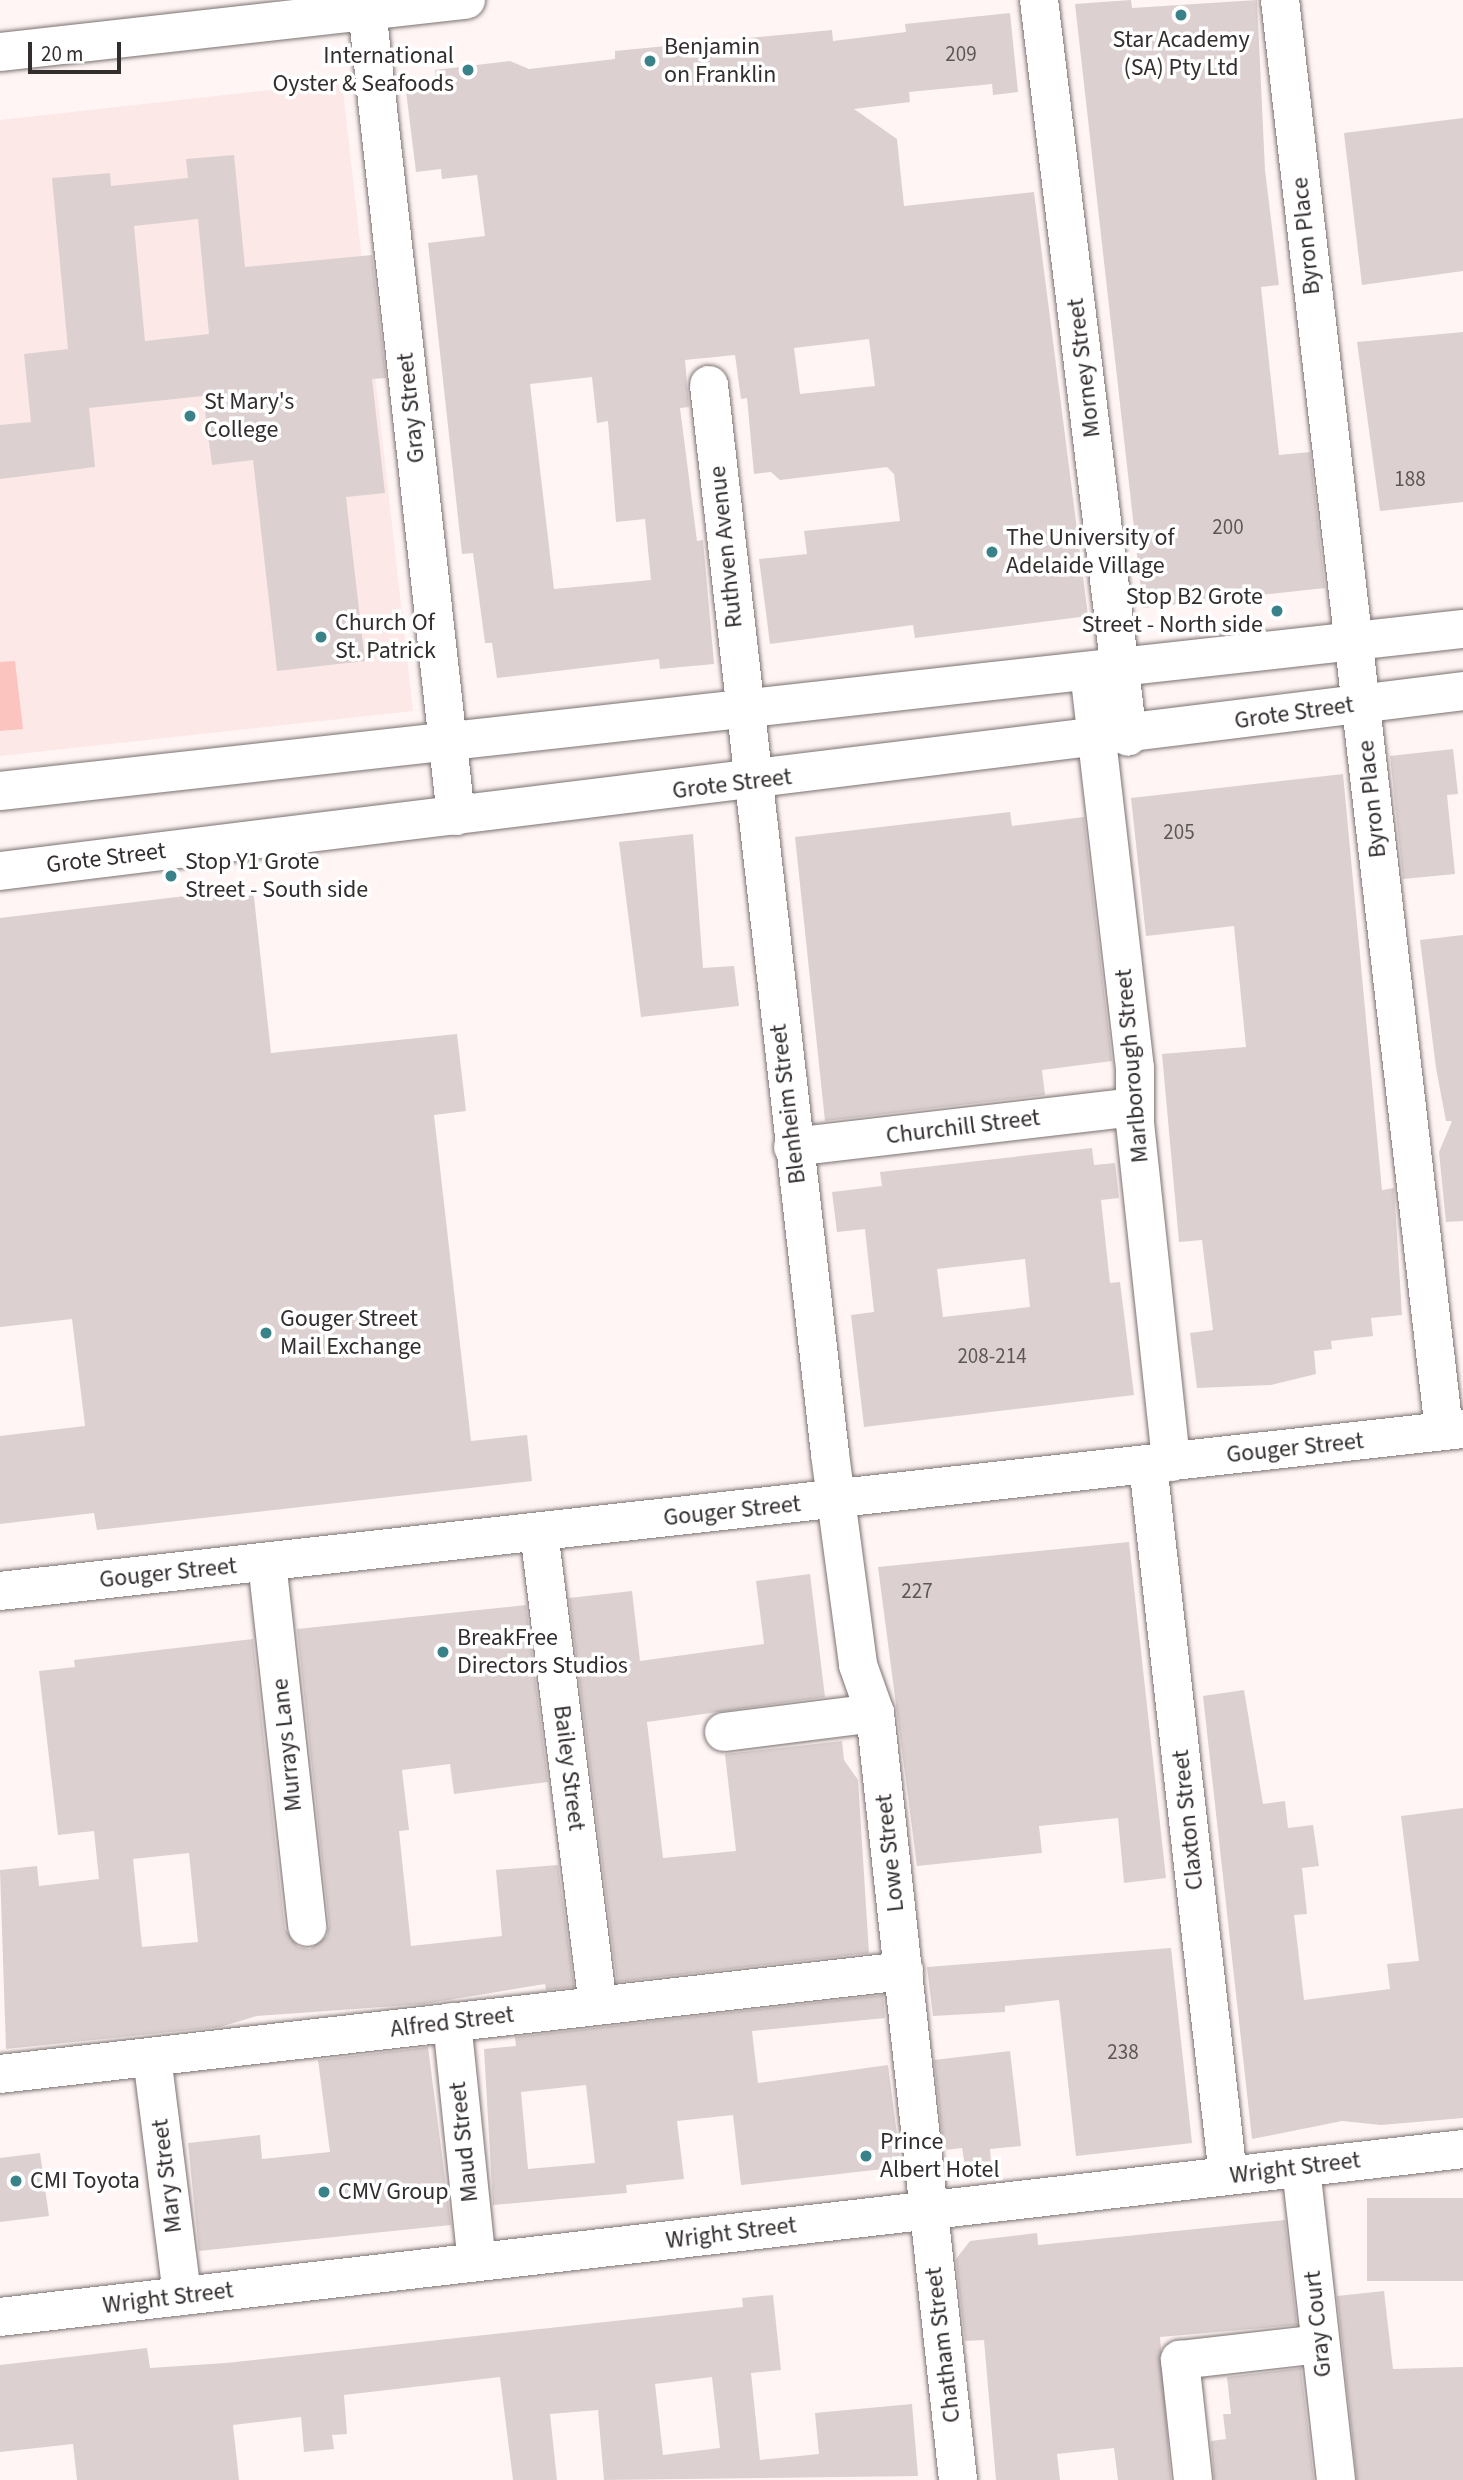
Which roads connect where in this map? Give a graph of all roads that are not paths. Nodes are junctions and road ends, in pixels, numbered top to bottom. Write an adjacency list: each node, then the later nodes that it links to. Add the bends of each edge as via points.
1 (466, 0): 4 (street)
2 (1039, 0): 9 (street, Morney Street)
3 (1280, 0): 8 (street, Byron Place)
4 (367, 5): 5 (street); 14 (street, Gray Street)
5 (0, 52)
6 (709, 385): 12 (street, Ruthven Avenue)
7 (1463, 629): 8 (street)
8 (1353, 642): 9 (street); 11 (street, Byron Place)
9 (1105, 669): 12 (street); 13 (street, Morney Street)
10 (1463, 691): 11 (street, Grote Street)
11 (1361, 703): 13 (street, Grote Street); 21 (street, Byron Place)
12 (744, 709): 14 (street); 15 (street, Blenheim Street)
13 (1113, 738): 15 (street, Grote Street); 19 (street, Marlborough Street)
14 (448, 742): 16 (street); 17 (street, Gray Street)
15 (752, 782): 17 (street, Grote Street); 20 (street, Blenheim Street)
16 (0, 792)
17 (456, 816): 18 (street, Grote Street)
18 (0, 871)
19 (1134, 1107): 20 (street, Churchill Street); 22 (street, Marlborough Street)
20 (793, 1147): 23 (street, Blenheim Street)
21 (1454, 1430): 22 (street, Gouger Street)
22 (1159, 1463): 23 (street, Gouger Street); 37 (street, Claxton Street)
23 (835, 1499): 24 (street, Gouger Street); 27 (street, Lowe Street, via 858,1665)
24 (539, 1532): 25 (street, Gouger Street); 31 (street, Bailey Street)
25 (267, 1562): 26 (street, Gouger Street); 29 (street, Murrays Lane)
26 (0, 1591)
27 (875, 1713): 28 (street); 30 (street, Lowe Street)
28 (724, 1732)
29 (307, 1927)
30 (904, 1971): 31 (street, Alfred Street); 38 (street, Lowe Street)
31 (598, 2005): 32 (street, Alfred Street)
32 (452, 2022): 33 (street, Alfred Street); 39 (street, Maud Street)
33 (152, 2057): 34 (street, Alfred Street); 40 (street, Mary Street)
34 (0, 2074)
35 (1463, 2149): 36 (street, Wright Street)
36 (1301, 2168): 37 (street, Wright Street); 42 (street, Gray Court)
37 (1228, 2176): 38 (street, Wright Street)
38 (928, 2210): 39 (street, Wright Street); 43 (street, Chatham Street)
39 (477, 2262): 40 (street, Wright Street)
40 (182, 2296): 41 (street, Wright Street)
41 (0, 2317)
42 (1320, 2344): 44 (street, via 1180,2360); 45 (street, Gray Court)
43 (958, 2480)
44 (1194, 2480)
45 (1336, 2480)

